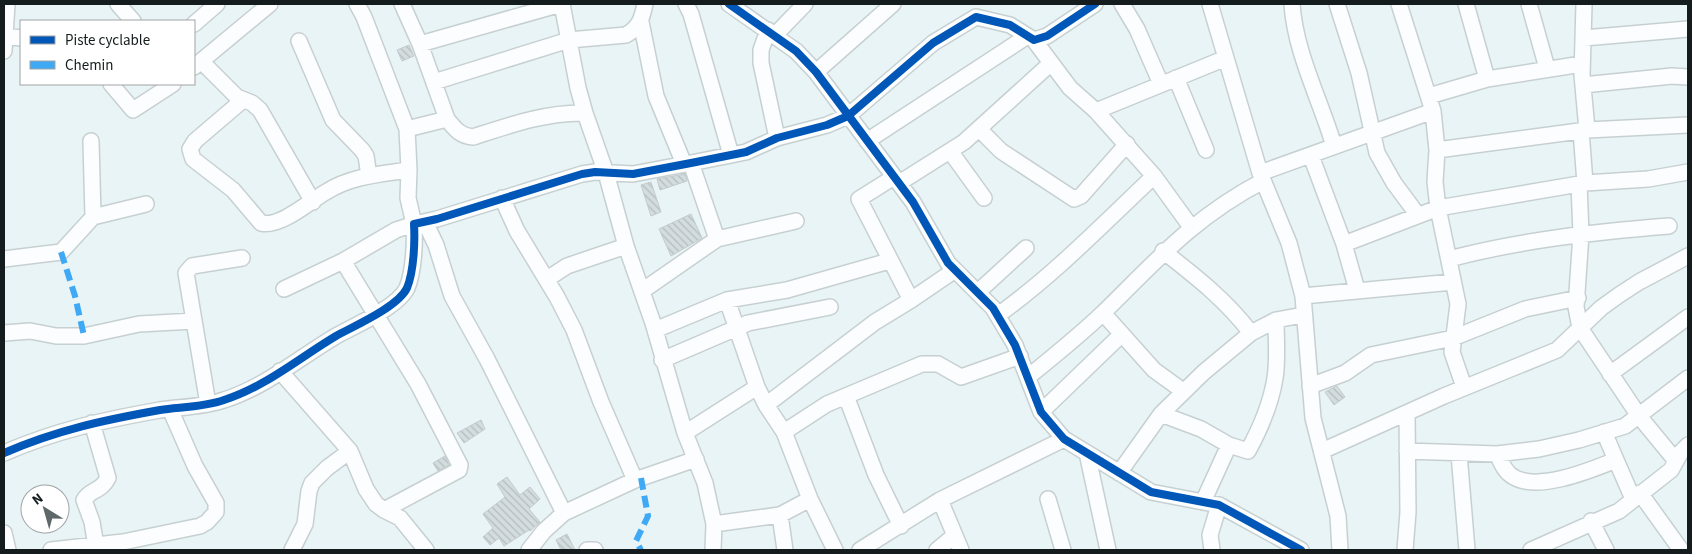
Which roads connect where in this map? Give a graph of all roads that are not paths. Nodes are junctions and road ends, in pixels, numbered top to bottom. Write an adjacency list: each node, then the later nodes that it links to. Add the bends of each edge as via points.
1 (7, 4): 34 (street)
2 (118, 4): 24 (street)
3 (217, 4): 26 (street)
4 (270, 4): 37 (street)
5 (358, 4): 58 (street)
6 (402, 4): 35 (street)
7 (562, 4): 32 (street); 35 (street)
8 (645, 4): 25 (street)
9 (686, 4): 70 (street)
10 (805, 4): 28 (street)
11 (893, 4): 41 (street)
12 (968, 4): 23 (street)
13 (1094, 4): 30 (street, via 1047,36)
14 (1122, 4): 46 (street, via 1137,29)
15 (1210, 4): 36 (street)
16 (1292, 4): 66 (street, via 1301,50)
17 (1337, 4): 61 (street, via 1359,73)
18 (1399, 4): 50 (street)
19 (1466, 4): 44 (street)
20 (1529, 4): 40 (street)
21 (1584, 4): 31 (street)
22 (733, 5): 28 (street)
23 (976, 17): 30 (street, via 1010,25); 55 (street, via 933,43)
24 (132, 20)
25 (640, 22): 32 (street, via 626,35); 72 (street, via 656,96)
26 (195, 23)
27 (1688, 29): 31 (street)
28 (771, 32): 41 (street); 62 (street, via 760,50)
29 (20, 38): 34 (street)
30 (1030, 38): 38 (street); 64 (street)
31 (1584, 38): 39 (street)
32 (569, 40): 45 (street); 54 (street)
33 (300, 41): 76 (street, via 333,120 366,156)
34 (4, 44)
35 (420, 44): 45 (street)
36 (1226, 58): 43 (street); 78 (street)
37 (198, 64): 51 (street)
38 (1050, 64): 52 (street); 59 (street)
39 (1582, 64): 40 (street); 49 (street)
40 (1547, 68): 44 (street)
41 (816, 72): 55 (street)
42 (1688, 77): 49 (street)
43 (1176, 78): 46 (street); 67 (street)
44 (1486, 79): 50 (street)
45 (434, 82): 56 (street)
46 (1161, 84): 52 (street)
47 (111, 85): 48 (street, via 133,110)
48 (171, 85)
49 (1583, 86): 60 (street)
50 (1429, 96): 53 (street)
51 (243, 100): 83 (street, via 260,110); 83 (street, via 195,141 190,149 193,159 232,190 261,223 277,221)
52 (1096, 111): 65 (street)
53 (1433, 111): 61 (street); 68 (street)
54 (585, 113): 56 (street, via 565,112 536,118 473,137 457,132); 75 (street)
55 (848, 116): 62 (street); 64 (street)
56 (447, 120): 58 (street)
57 (1688, 125): 60 (street)
58 (406, 129): 73 (street)
59 (979, 129): 65 (street, via 1001,151 1074,199 1081,196); 69 (street)
60 (1584, 130): 68 (street); 80 (street)
61 (1371, 132): 66 (street); 86 (street, via 1377,153)
62 (777, 138): 70 (street)
63 (91, 141): 87 (street)
64 (866, 141): 79 (street)
65 (1127, 144): 77 (street)
66 (1334, 146): 71 (street)
67 (1206, 150)
68 (1437, 150): 85 (street, via 1435,182)
69 (950, 151): 79 (street); 82 (street)
70 (731, 155): 72 (street)
71 (1311, 156): 78 (street); 94 (street)
72 (688, 163): 75 (street, via 633,174); 93 (street)
73 (409, 170): 76 (street); 89 (street, via 408,198)
74 (1688, 172): 80 (street, via 1648,179)
75 (606, 173): 81 (street, via 582,174); 95 (street)
76 (369, 176): 83 (street, via 327,191)
77 (1154, 176): 91 (street); 118 (street, via 1087,241)
78 (1262, 177): 91 (street); 111 (street, via 1289,242)
79 (897, 180): 103 (street, via 859,199); 104 (street)
80 (1582, 183): 85 (street); 92 (street)
81 (502, 198): 89 (street); 105 (street, via 517,231)
82 (984, 198)
83 (313, 202)
84 (146, 204): 87 (street)
85 (1438, 208): 86 (street); 101 (street)
86 (1417, 214): 94 (street)
87 (93, 217): 100 (street, via 61,252)
88 (796, 220): 93 (street)
89 (419, 223): 102 (street, via 396,230); 117 (street, via 407,288); 174 (street, via 436,245 452,296)
90 (1669, 226): 92 (street)
91 (1191, 227): 97 (street)
92 (1581, 234): 101 (street, via 1492,248); 112 (street)
93 (717, 239): 109 (street)
94 (1344, 244): 108 (street)
95 (626, 246): 105 (street, via 567,266); 109 (street)
96 (1026, 248): 110 (street)
97 (1163, 251): 116 (street); 126 (street, via 1211,289)
98 (1688, 256): 124 (street, via 1639,282 1601,308)
99 (242, 258): 122 (street, via 188,269 186,274)
100 (4, 259)
101 (1448, 259): 106 (street)
102 (343, 261): 107 (street); 117 (street)
103 (889, 261): 113 (street, via 787,290); 114 (street)
104 (955, 270): 110 (street); 114 (street)
105 (546, 279): 166 (street, via 574,330)
106 (1453, 282): 108 (street); 129 (street, via 1458,315)
107 (284, 289)
108 (1357, 290): 111 (street)
109 (642, 291): 125 (street)
110 (979, 291): 118 (street)
111 (1303, 296): 119 (street)
112 (1578, 298): 124 (street); 129 (street, via 1525,308)
113 (727, 300): 123 (street); 125 (street)
114 (911, 300): 142 (street, via 875,322)
115 (830, 307): 123 (street)
116 (1103, 313): 128 (street); 134 (street)
117 (377, 315): 132 (street); 173 (street, via 460,465 458,470)
118 (998, 315): 130 (street)
119 (1304, 315): 121 (street); 136 (street)
120 (1688, 317): 133 (street)
121 (1276, 320): 126 (street); 153 (street, via 1275,378 1266,413 1248,452)
122 (194, 321): 127 (street, via 139,324 84,336 30,332); 141 (street)
123 (736, 328): 131 (street); 137 (street)
124 (1580, 328): 133 (street); 138 (street, via 1557,350)
125 (655, 330): 131 (street)
126 (1251, 333): 139 (street)
127 (4, 334)
128 (1122, 334): 139 (street, via 1154,370); 144 (street)
129 (1453, 338): 136 (street, via 1371,354 1345,373); 138 (street, via 1455,366)
130 (1020, 356): 134 (street); 140 (street, via 961,377 938,364 922,364)
131 (662, 360): 151 (street)
132 (280, 371): 141 (street, via 250,390); 155 (street)
133 (1610, 374): 147 (street)
134 (1028, 377): 144 (street)
135 (1688, 378): 147 (street)
136 (1310, 386): 156 (street, via 1313,418)
137 (757, 387): 142 (street); 151 (street)
138 (1464, 388): 145 (street)
139 (1183, 391): 146 (street)
140 (846, 396): 149 (street, via 827,404); 178 (street, via 876,475)
141 (208, 404): 143 (street)
142 (766, 405): 149 (street)
143 (170, 409): 148 (street); 181 (street, via 195,466 216,503 216,512 200,526)
144 (1041, 412): 152 (street)
145 (1407, 413): 156 (street); 157 (street)
146 (1161, 414): 153 (street, via 1202,429); 165 (street)
147 (1639, 416): 150 (street, via 1625,426); 164 (street)
148 (92, 423): 158 (street, via 63,430); 181 (street, via 108,478 100,490 84,500)
149 (784, 432): 168 (street)
150 (1604, 432): 161 (street, via 1539,449); 163 (street)
151 (685, 433): 162 (street)
152 (1064, 439): 159 (street); 170 (street)
153 (1229, 445): 171 (street)
154 (1688, 445): 164 (street)
155 (350, 451): 173 (street, via 366,489); 185 (street, via 312,483 306,524)
156 (1322, 451): 199 (street, via 1338,516)
157 (1408, 451): 160 (street); 200 (street)
158 (4, 453)
159 (1087, 453): 165 (street); 196 (street)
160 (1459, 454): 161 (street); 201 (street)
161 (1497, 454): 163 (street, via 1511,476 1527,482 1575,475)
162 (696, 459): 166 (street); 177 (street)
163 (1616, 460): 167 (street)
164 (1676, 461): 167 (street, via 1667,473)
165 (1119, 473): 171 (street, via 1151,492)
166 (635, 480): 174 (street)
167 (1636, 496): 176 (street, via 1616,512); 204 (street)
168 (810, 499): 175 (street); 191 (street)
169 (1048, 499): 195 (street)
170 (940, 500): 178 (street); 180 (street)
171 (1203, 502): 172 (street)
172 (1219, 505): 197 (street, via 1210,535); 198 (street)
173 (384, 510): 186 (street, via 400,518)
174 (564, 512): 182 (street, via 544,531)
175 (780, 515): 177 (street); 190 (street)
176 (1591, 521): 202 (street); 203 (street)
177 (714, 524): 189 (street)
178 (901, 526): 192 (street)
179 (4, 532): 183 (street)
180 (954, 536): 193 (street); 194 (street)
181 (96, 546): 184 (street)
182 (535, 548)
183 (8, 550)
184 (52, 550)
185 (292, 550)
186 (426, 550)
187 (587, 550): 188 (street)
188 (595, 550)
189 (713, 550)
190 (785, 550)
191 (835, 550)
192 (860, 550)
193 (937, 550)
194 (961, 550)
195 (1063, 550)
196 (1108, 550)
197 (1212, 550)
198 (1301, 550)
199 (1340, 550)
200 (1405, 550)
201 (1467, 550)
202 (1531, 550)
203 (1606, 550)
204 (1681, 550)

